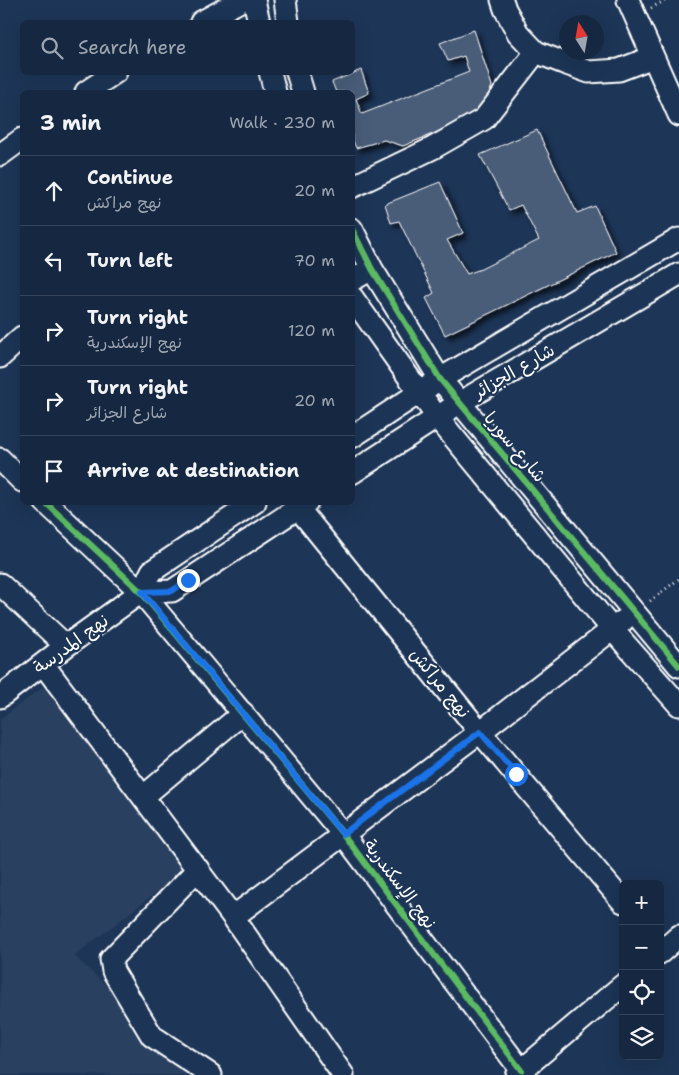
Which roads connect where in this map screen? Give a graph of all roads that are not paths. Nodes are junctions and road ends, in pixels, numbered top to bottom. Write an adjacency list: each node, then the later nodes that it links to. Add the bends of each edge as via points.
1 (242, 0): 6 (street)
2 (254, 0): 7 (street)
3 (284, 0): 8 (street)
4 (502, 0): 9 (street, via 518,33)
5 (628, 0): 10 (street)
6 (205, 20)
7 (259, 20)
8 (288, 20)
9 (536, 52): 10 (street, via 589,72 619,70); 20 (street, via 484,119)
10 (653, 57): 17 (street)
11 (112, 75): 14 (street)
12 (271, 75): 15 (street)
13 (299, 75): 16 (street)
14 (89, 90)
15 (274, 90)
16 (303, 90)
17 (679, 116)
18 (20, 140): 19 (street)
19 (0, 155)
20 (355, 186)
21 (355, 235): 23 (street, شارع سوريا)
22 (679, 239): 29 (street, شارع الجزائر)
23 (372, 269): 25 (street); 29 (street, شارع سوريا)
24 (679, 274): 31 (street, شارع الجزائر)
25 (355, 278)
26 (355, 301): 30 (street)
27 (20, 339): 28 (street)
28 (0, 357)
29 (440, 379): 30 (street, شارع الجزائر); 31 (street, شارع سوريا)
30 (420, 392): 32 (street); 33 (street, شارع الجزائر)
31 (459, 403): 32 (street, شارع الجزائر); 42 (street, شارع سوريا)
32 (437, 416): 35 (street, شارع الجزائر); 43 (street)
33 (355, 435)
34 (0, 459): 36 (street)
35 (355, 471)
36 (20, 479)
37 (48, 505): 41 (street, نهج الإسكندرية)
38 (251, 505): 41 (street, via 152,571)
39 (303, 505): 41 (street, via 172,591); 50 (street, نهج مراكش)
40 (0, 584): 44 (street)
41 (142, 592): 44 (street, نهج المدرسة); 49 (street, نهج الإسكندرية)
42 (634, 613): 43 (street); 46 (street, شارع سوريا)
43 (612, 629): 48 (street); 50 (street)
44 (66, 646): 45 (street, نهج المدرسة)
45 (43, 664): 47 (street, نهج المدرسة); 51 (street)
46 (679, 666)
47 (0, 697)
48 (679, 705)
49 (242, 713): 51 (street); 52 (street, نهج الإسكندرية)
50 (480, 732): 52 (street); 54 (street, نهج مراكش)
51 (144, 796): 53 (street)
52 (343, 834): 55 (street); 57 (street, نهج الإسكندرية)
53 (198, 869): 55 (street); 58 (street, via 111,959 113,971 152,1036)
54 (619, 897)
55 (234, 917): 59 (street)
56 (619, 988): 57 (street)
57 (519, 1072)
58 (211, 1075)
59 (343, 1075)

